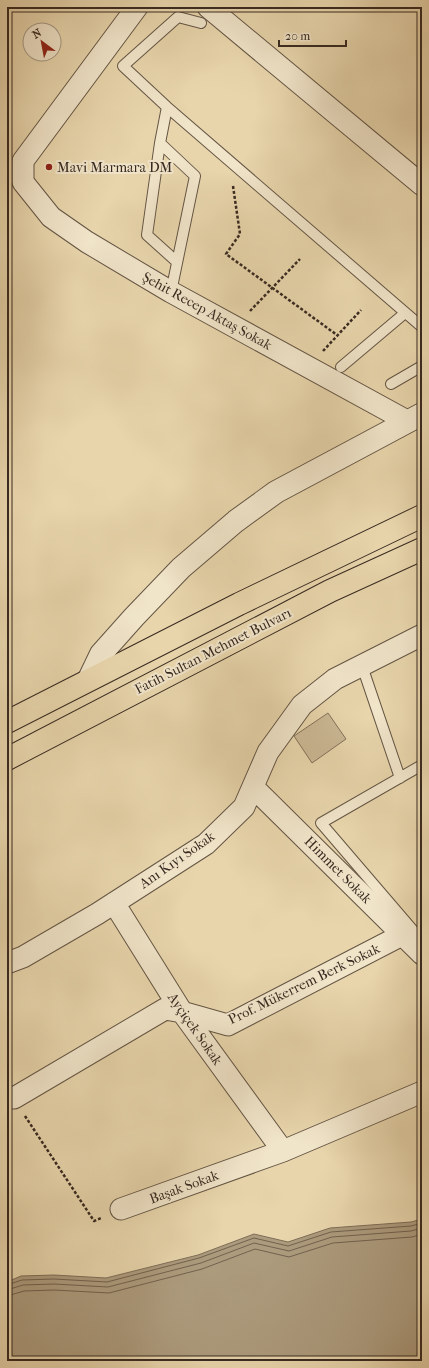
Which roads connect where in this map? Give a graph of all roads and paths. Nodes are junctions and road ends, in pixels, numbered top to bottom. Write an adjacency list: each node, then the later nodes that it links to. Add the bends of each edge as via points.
1 (137, 7): 10 (street, Şehit Recep Aktaş Sokak, via 23,160 23,182 51,217)
2 (205, 15): 3 (lane, via 178,17 124,66); 6 (street)
3 (167, 107): 4 (lane); 5 (lane)
4 (160, 143): 8 (lane, via 147,235); 8 (lane, via 195,176)
5 (229, 160): 9 (path, via 240,234 226,254); 12 (lane)
6 (422, 185)
7 (300, 259): 9 (path)
8 (176, 262): 10 (lane)
9 (272, 288): 13 (path); 15 (path)
10 (170, 292): 20 (street, Şehit Recep Aktaş Sokak)
11 (361, 310): 15 (path)
12 (405, 313): 14 (lane); 18 (lane)
13 (246, 316)
14 (422, 327)
15 (337, 335): 16 (path)
16 (322, 351)
17 (422, 366): 19 (lane)
18 (341, 367)
19 (391, 384)
20 (415, 418): 25 (street, via 276,492 236,522 181,568 134,617 101,654)
21 (422, 516): 25 (main road)
22 (422, 549): 27 (main road, Fatih Sultan Mehmet Bulvarı, via 330,591)
23 (422, 635): 24 (street, Anı Kıyı Sokak)
24 (362, 666): 29 (lane); 30 (street, Anı Kıyı Sokak, via 335,679 302,705 268,752)
25 (89, 679): 26 (main road)
26 (7, 722)
27 (7, 758)
28 (422, 765): 29 (lane)
29 (400, 778): 32 (lane, via 321,822)
30 (253, 786): 31 (street, Anı Kıyı Sokak, via 244,807 206,844); 32 (street, Himmet Sokak)
31 (114, 903): 33 (street, Anı Kıyı Sokak, via 23,957); 34 (street, Ayçiçek Sokak)
32 (414, 941): 34 (street, Prof. Mükerrem Berk Sokak, via 228,1025)
33 (7, 963)
34 (182, 1012): 36 (street, Prof. Mükerrem Berk Sokak, via 165,1009); 37 (street, Ayçiçek Sokak)
35 (422, 1092): 37 (street, Başak Sokak)
36 (14, 1098): 38 (path, via 94,1221)
37 (283, 1151): 38 (street, Başak Sokak)
38 (121, 1209)

